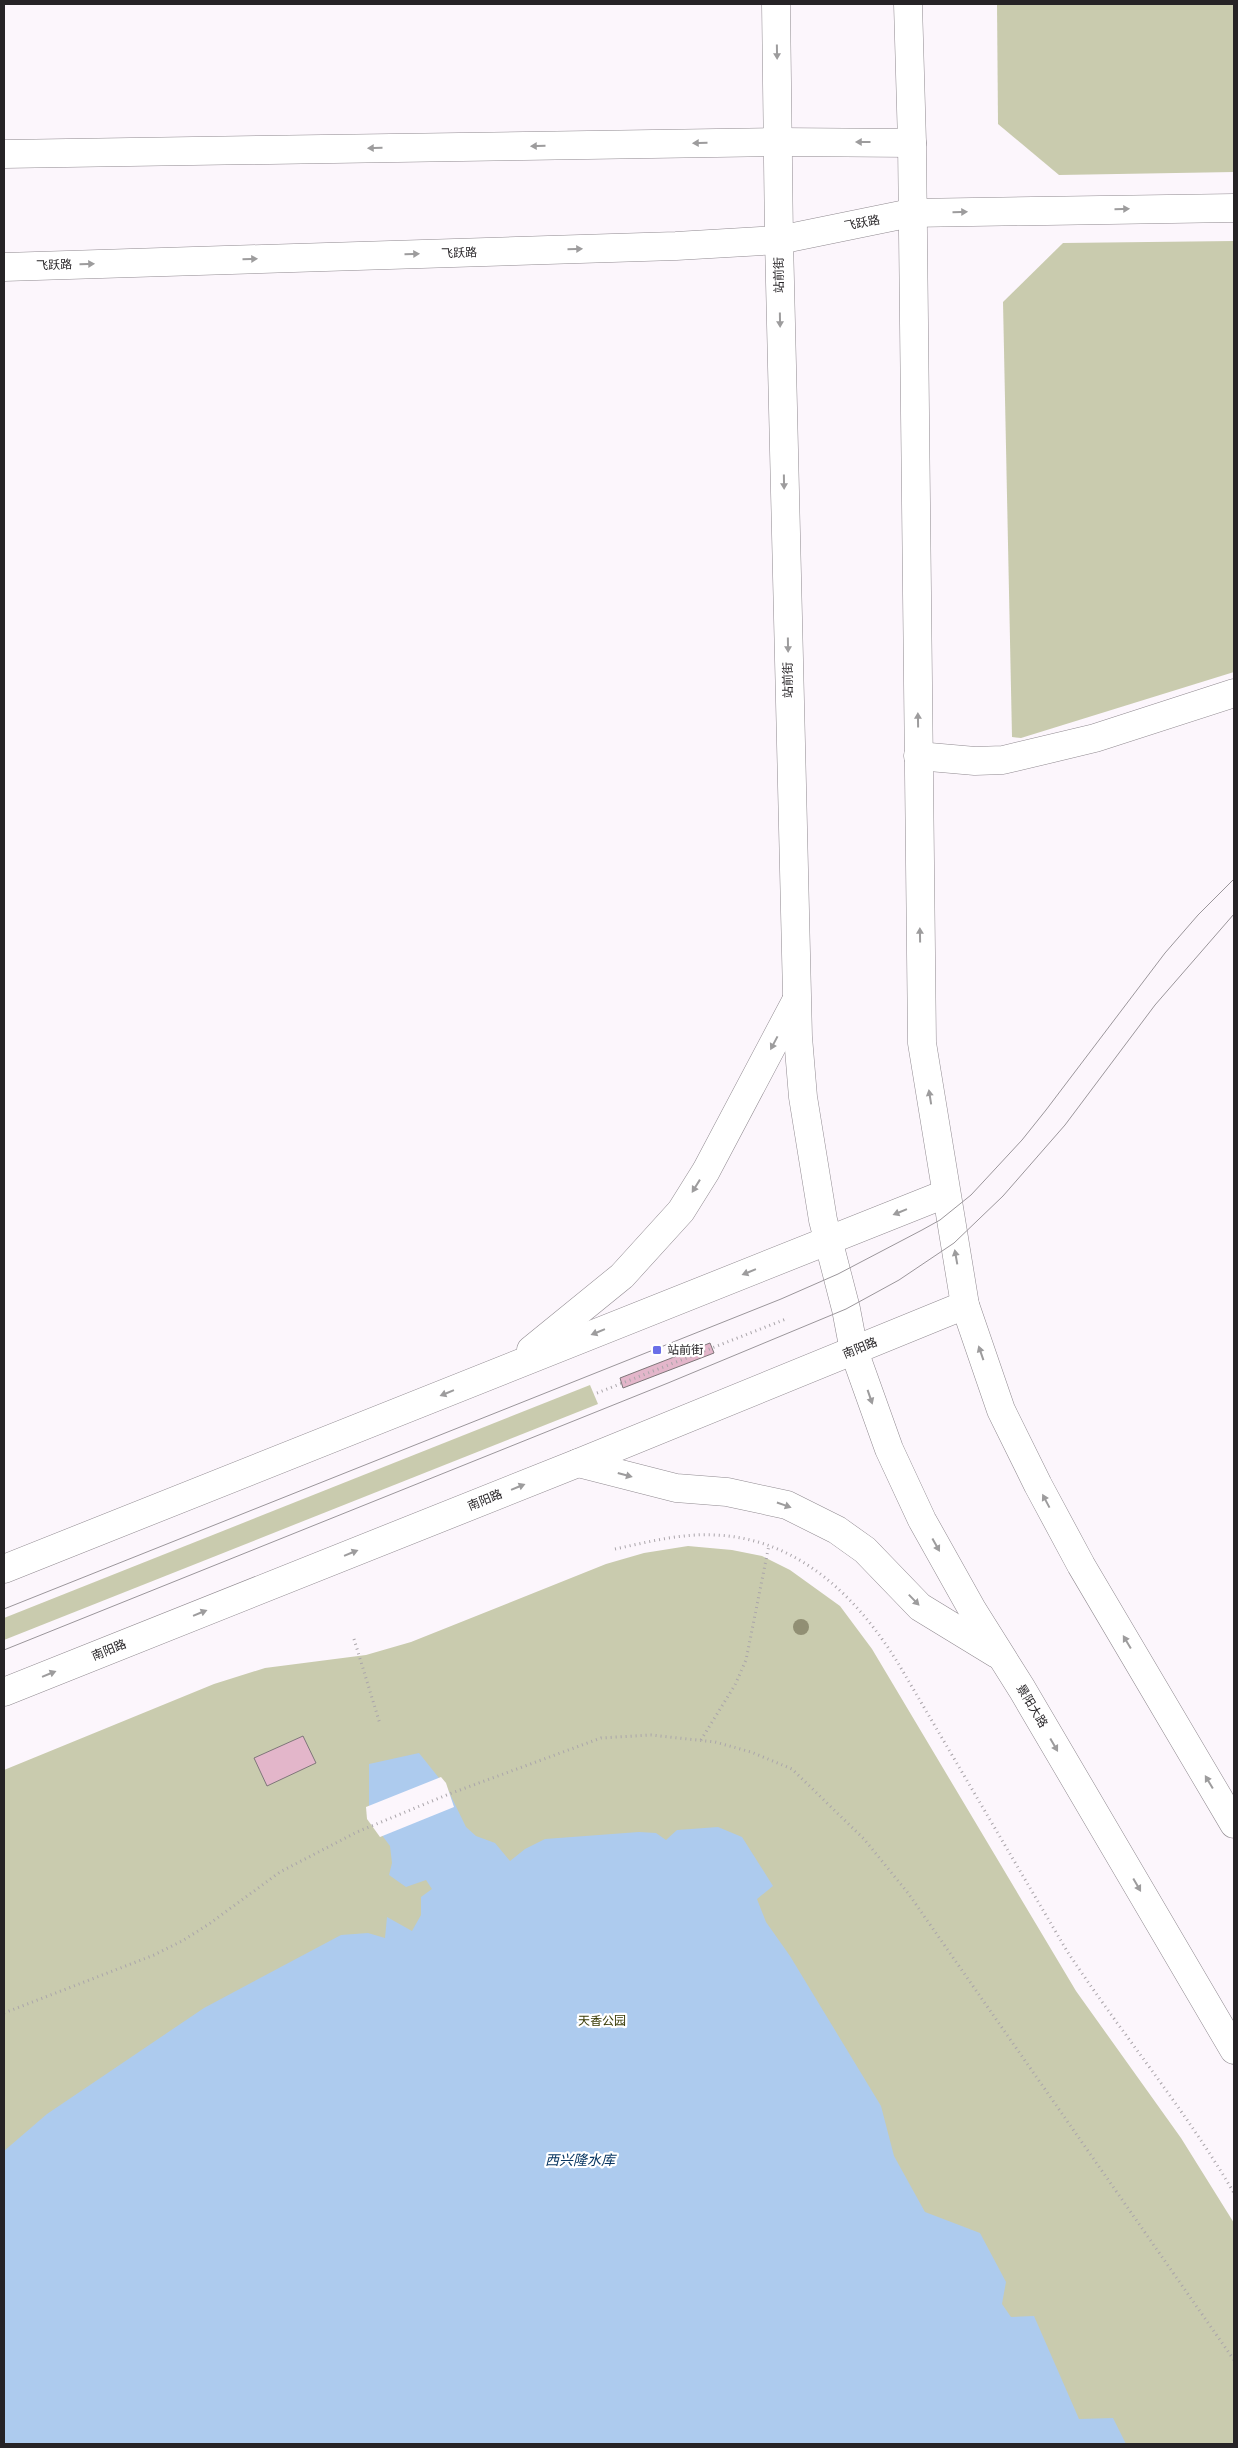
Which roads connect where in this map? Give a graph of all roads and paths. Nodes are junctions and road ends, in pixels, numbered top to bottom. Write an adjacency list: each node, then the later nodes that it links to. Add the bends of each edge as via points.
1 (776, 4): 3 (main road, 站前街, one-way to 3)
2 (908, 4): 4 (main road)
3 (778, 142): 4 (main road, one-way to 3); 5 (main road, one-way to 5); 8 (main road, 站前街)
4 (912, 142): 7 (main road)
5 (4, 154)
6 (1234, 208): 7 (main road, 飞跃路, one-way to 6)
7 (911, 212): 8 (main road, 飞跃路); 11 (main road, one-way to 7)
8 (779, 240): 9 (main road, 飞跃路, one-way to 8); 12 (main road, 站前街, one-way to 12)
9 (4, 266)
10 (1234, 693): 11 (main road, via 1095,738 1003,760)
11 (918, 756): 13 (main road, one-way to 11, via 922,1043)
12 (797, 1000): 14 (main road, 站前街, via 803,1097); 18 (main road, one-way to 18, via 706,1171 681,1211 622,1276)
13 (945, 1194): 14 (main road, one-way to 14); 15 (main road, one-way to 13)
14 (828, 1240): 17 (main road, 站前街); 18 (main road, one-way to 18)
15 (965, 1305): 17 (main road, 南阳路); 29 (main road, one-way to 15, via 1081,1566 1038,1485 1000,1410)
16 (786, 1319): 19 (path)
17 (854, 1351): 20 (main road, 南阳路); 25 (main road, 景阳大路, one-way to 25, via 889,1449 922,1520)
18 (510, 1368): 23 (main road, one-way to 23)
19 (597, 1393)
20 (578, 1463): 25 (main road, one-way to 25, via 676,1488 727,1492 787,1505 837,1530 865,1550 920,1607); 26 (main road, 南阳路, one-way to 20)
21 (769, 1545): 22 (path, via 717,1535 687,1536); 28 (path, via 746,1660); 32 (path, via 804,1562 829,1580 879,1633 1067,1951 1168,2091)
22 (615, 1549)
23 (4, 1569)
24 (354, 1639): 27 (path)
25 (1001, 1656): 31 (main road, 景阳大路, one-way to 31)
26 (4, 1692)
27 (380, 1724)
28 (702, 1740): 30 (path, via 651,1735 601,1738 449,1794 357,1832 280,1872 210,1924 154,1955); 33 (path, via 751,1752 792,1770 864,1839 908,1893)
29 (1234, 1824)
30 (4, 2012)
31 (1234, 2050)
32 (1234, 2193)
33 (1233, 2354): 34 (path)
34 (1234, 2360)

